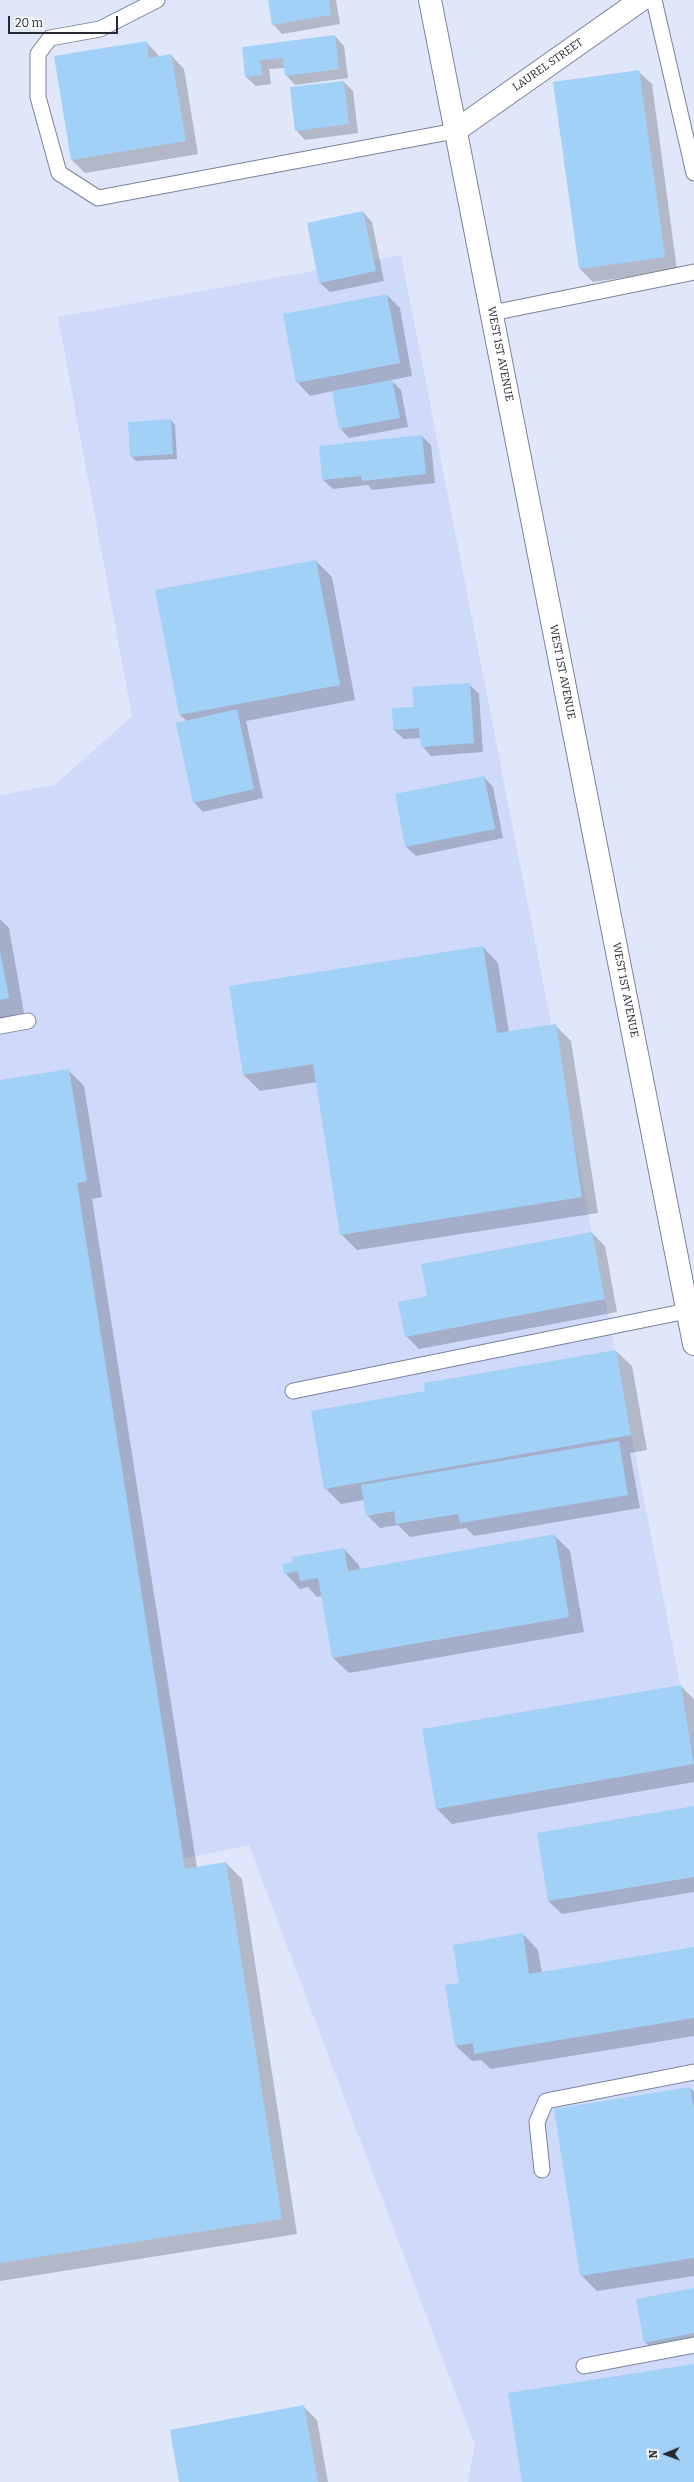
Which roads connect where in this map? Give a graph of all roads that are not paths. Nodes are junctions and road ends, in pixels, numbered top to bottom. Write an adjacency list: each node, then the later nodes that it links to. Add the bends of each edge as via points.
1 (157, 0): 5 (lane, via 100,29 50,38 38,54 38,97 59,173 98,198)
2 (430, 0): 5 (street, WEST 1ST AVENUE)
3 (641, 0): 5 (street, LAUREL STREET)
4 (654, 0): 6 (lane)
5 (455, 131): 8 (street, WEST 1ST AVENUE)
6 (694, 173)
7 (694, 272): 8 (lane)
8 (492, 313): 11 (street, WEST 1ST AVENUE)
9 (28, 1021): 10 (lane)
10 (0, 1026)
11 (688, 1311): 12 (street, WEST 1ST AVENUE); 13 (lane)
12 (694, 1344)
13 (293, 1391)
14 (694, 2072): 15 (lane, via 546,2101 537,2122)
15 (542, 2170)
16 (694, 2345): 17 (lane)
17 (584, 2366)

